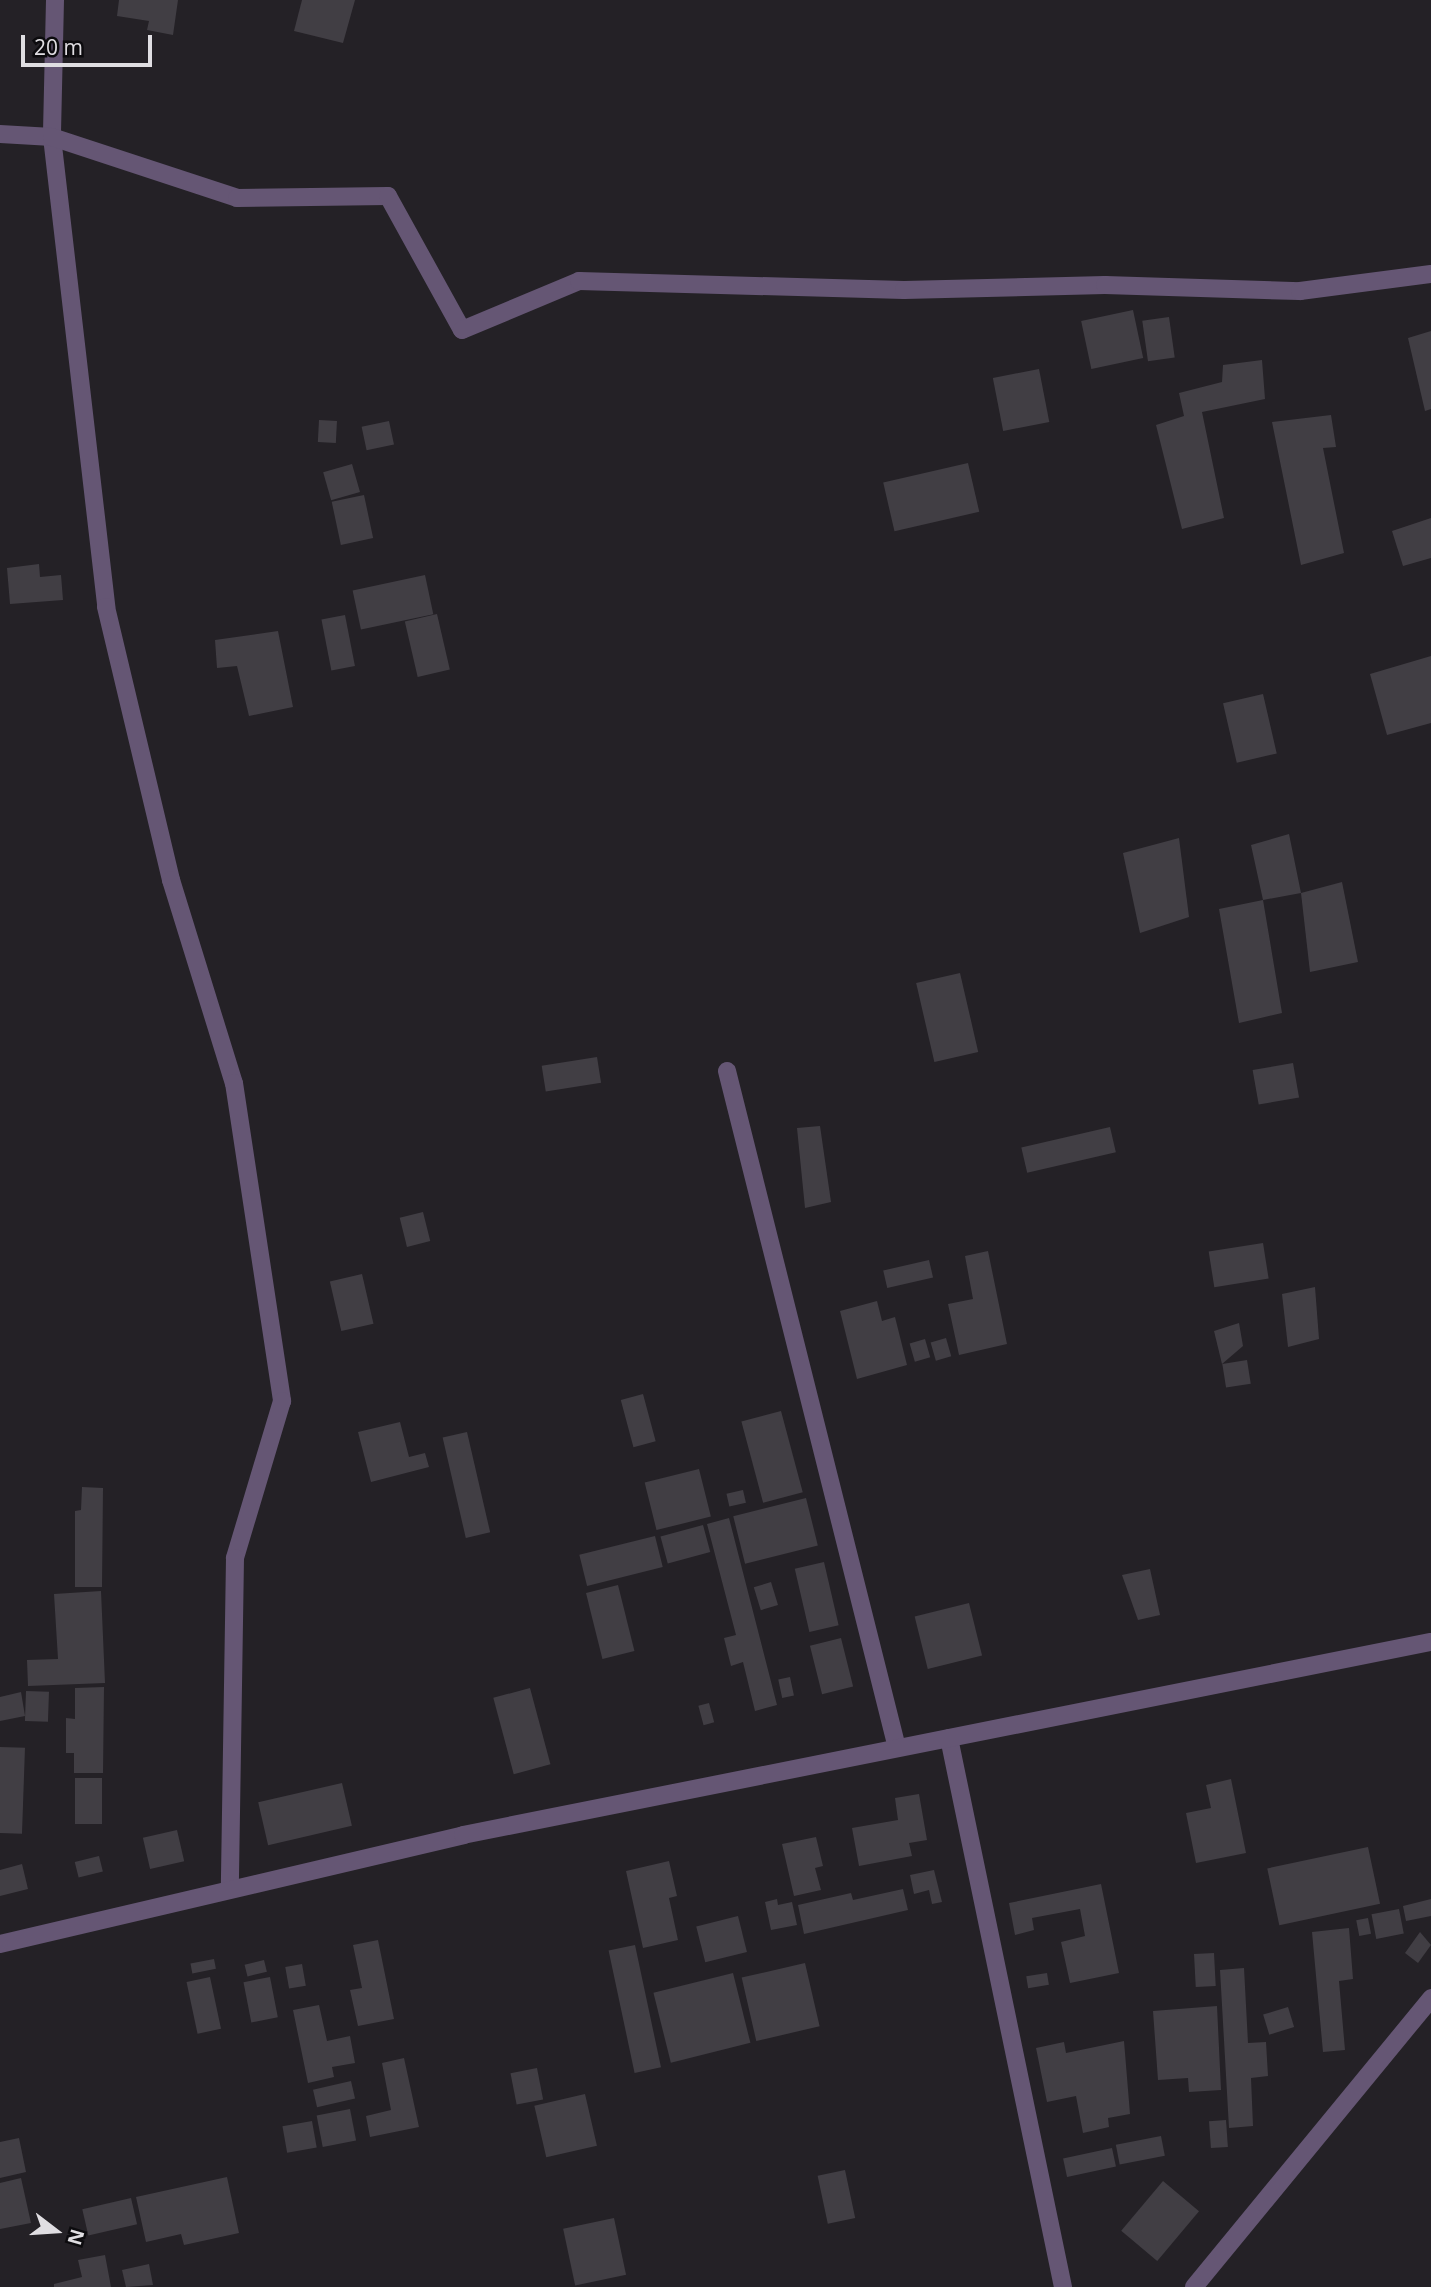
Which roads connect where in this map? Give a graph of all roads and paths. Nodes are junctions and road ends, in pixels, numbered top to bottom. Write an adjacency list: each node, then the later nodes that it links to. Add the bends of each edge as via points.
1 (55, 0): 3 (street)
2 (0, 134): 3 (street)
3 (52, 137): 4 (street, via 237,198 388,196 462,330 579,281 904,290 1105,285 1300,291); 9 (street, via 106,607 172,880 234,1083 282,1401 235,1558)
4 (1431, 274)
5 (727, 1071): 8 (street)
6 (1431, 1642): 7 (street)
7 (949, 1738): 8 (street); 12 (street)
8 (897, 1748): 9 (street, via 463,1835)
9 (230, 1888): 10 (street)
10 (0, 1944)
11 (1431, 1997): 13 (street)
12 (1063, 2287)
13 (1194, 2287)

